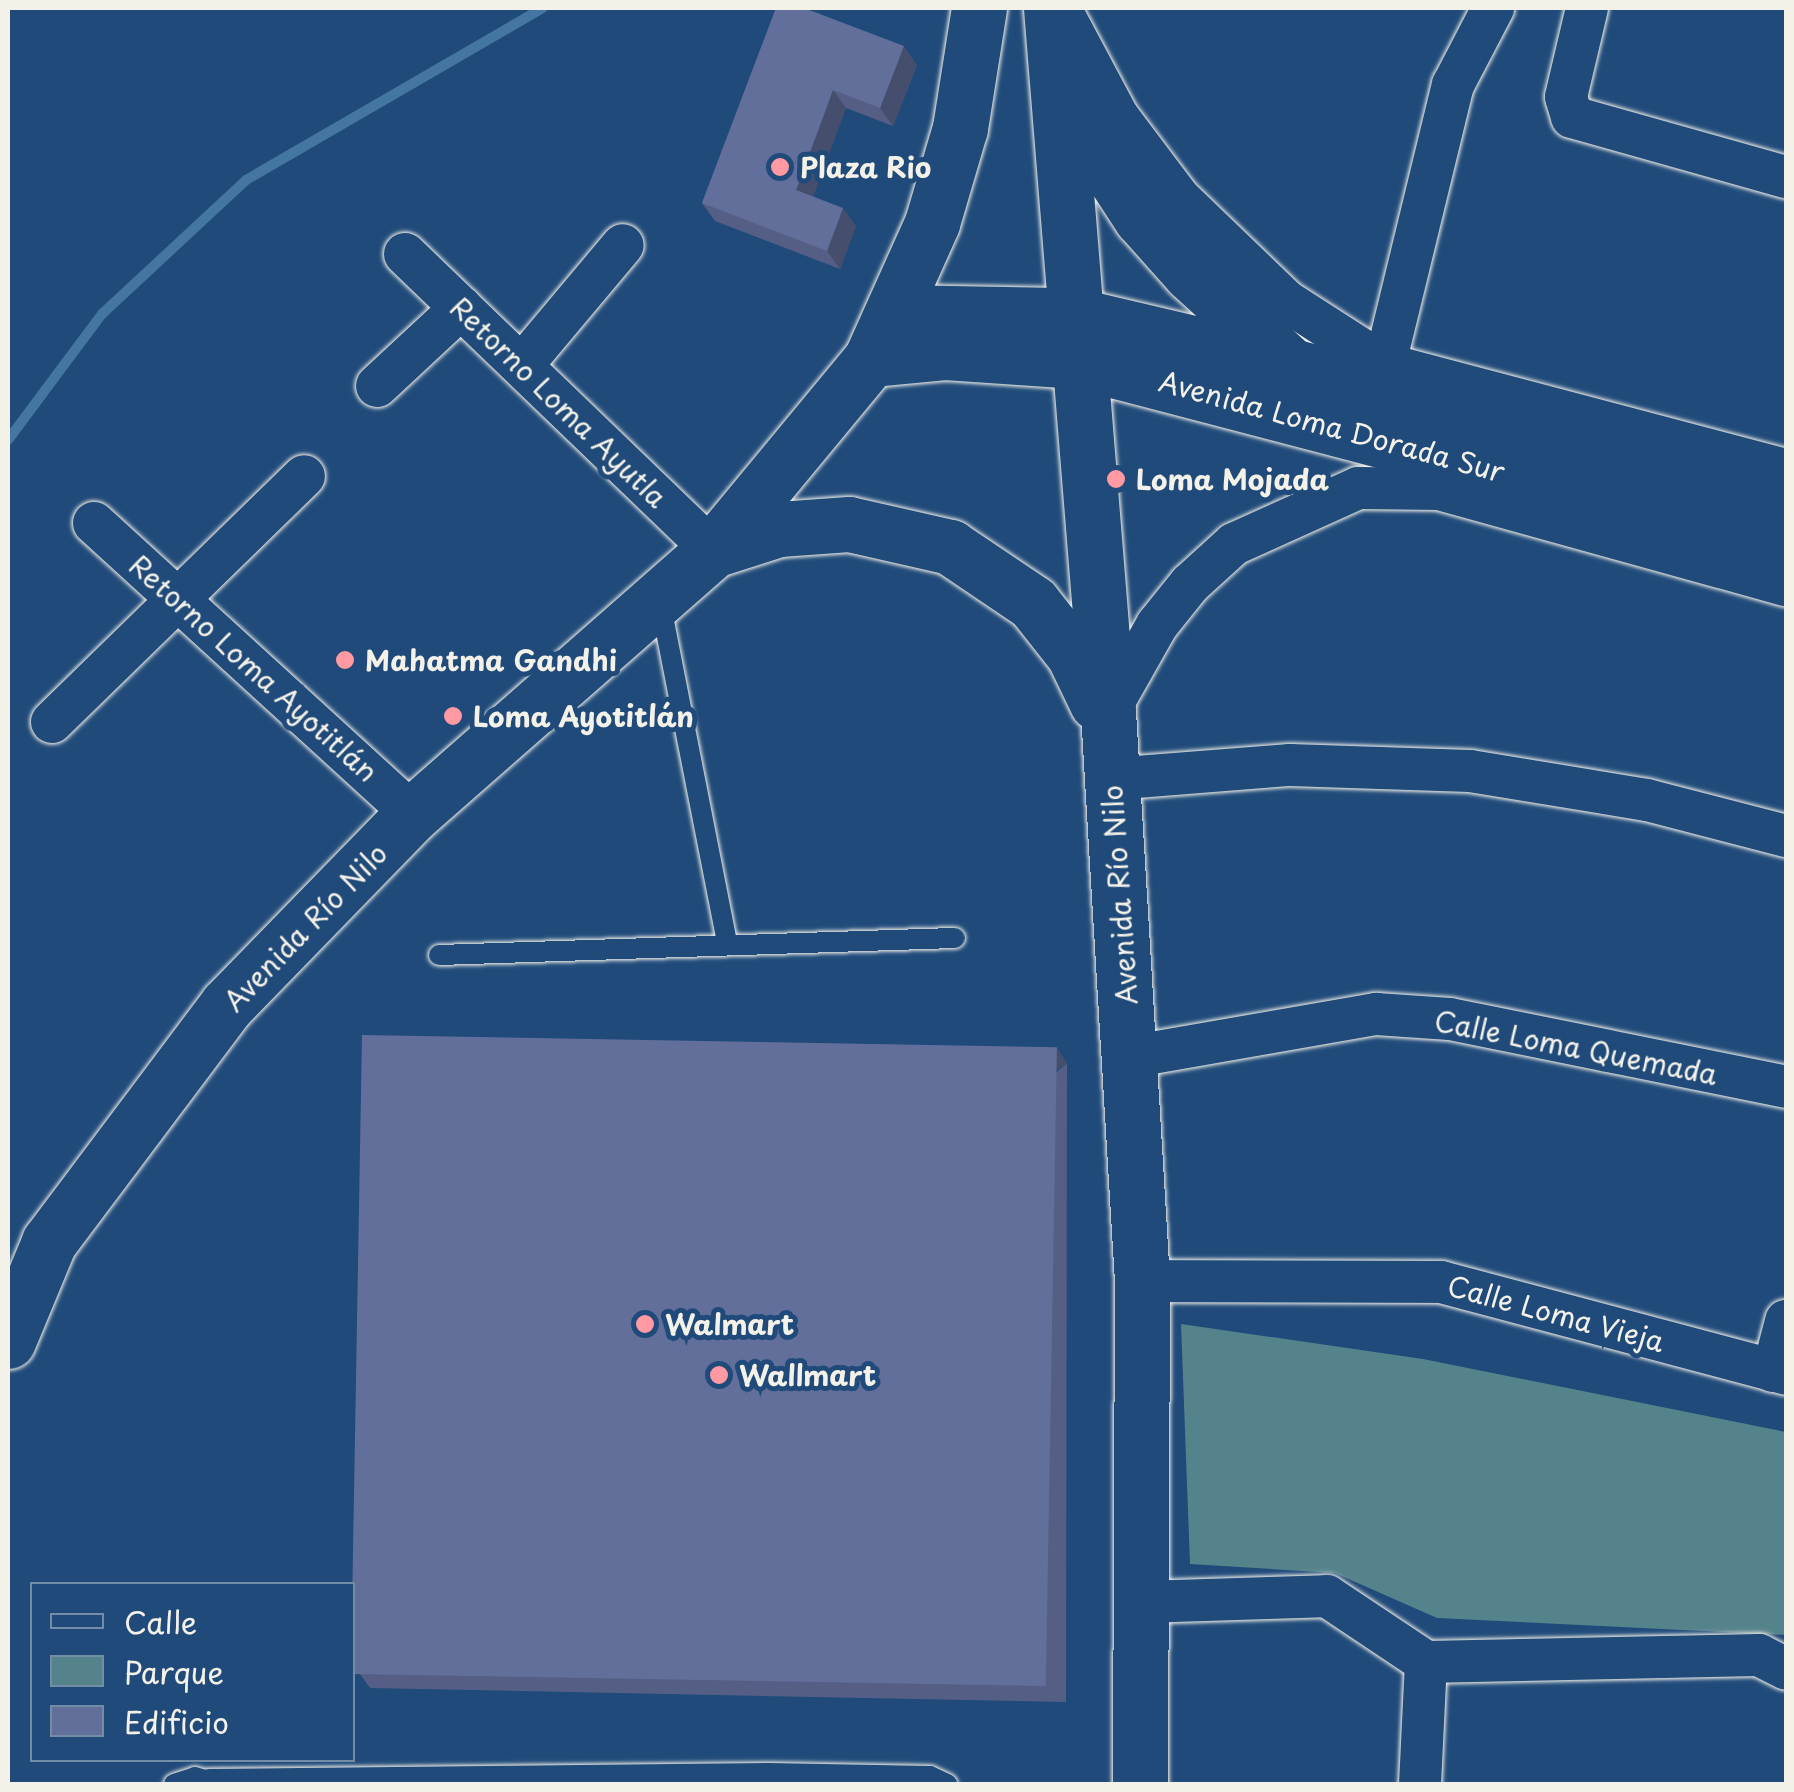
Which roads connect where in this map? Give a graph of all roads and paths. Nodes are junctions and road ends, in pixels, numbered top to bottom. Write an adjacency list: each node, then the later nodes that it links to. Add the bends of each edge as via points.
1 (1051, 8): 6 (main road, Avenida Río Nilo)
2 (1060, 8): 15 (street, Avenida Loma Dorada Sur, via 1118,118 1179,198 1286,301)
3 (1493, 8): 15 (street, via 1453,84)
4 (1587, 8): 7 (street, via 1566,98 1572,117)
5 (970, 22): 11 (main road, Avenida Río Nilo, via 954,147)
6 (1054, 82): 12 (main road, Avenida Río Nilo); 14 (main road, via 1141,218)
7 (1786, 176)
8 (623, 245): 13 (street)
9 (405, 254): 10 (street, Retorno Loma Ayutla)
10 (461, 308): 13 (street, Retorno Loma Ayutla); 16 (street)
11 (883, 336): 12 (main road, Avenida Loma Dorada Sur, via 945,352); 24 (main road, Avenida Río Nilo)
12 (1076, 338): 14 (main road, Avenida Loma Dorada Sur); 19 (main road, Avenida Loma Dorada Sur); 28 (main road, Avenida Río Nilo)
13 (523, 364): 24 (street, Retorno Loma Ayutla)
14 (1292, 366): 15 (main road, Avenida Loma Dorada Sur)
15 (1381, 378): 17 (street, Avenida Loma Dorada Sur); 21 (main road, Avenida Loma Dorada Sur)
16 (377, 386)
17 (1786, 470)
18 (304, 476): 27 (street)
19 (1534, 480): 20 (main road); 23 (main road, Avenida Loma Dorada Sur)
20 (1439, 489): 25 (street, Avenida Loma Dorada Sur); 28 (street, Avenida Loma Dorada Sur, via 1358,488 1234,544 1157,625)
21 (1786, 501)
22 (94, 522): 27 (street, Retorno Loma Ayotitlán)
23 (1786, 546)
24 (713, 550): 26 (main road, Avenida Río Nilo); 30 (main road, via 779,529 849,524 917,536 980,562 1034,603 1074,654 1101,715)
25 (1786, 585)
26 (659, 597): 31 (main road, Avenida Río Nilo); 34 (lane)
27 (178, 598): 29 (street); 31 (street, Retorno Loma Ayotitlán)
28 (1108, 712): 30 (main road, Avenida Río Nilo)
29 (52, 722)
30 (1111, 780): 32 (street, via 1290,765 1470,772 1647,800); 36 (main road, Avenida Río Nilo)
31 (414, 814): 39 (main road, Avenida Río Nilo, via 227,1005 49,1242)
32 (1786, 836)
33 (956, 938): 34 (lane)
34 (727, 942): 35 (lane)
35 (439, 955)
36 (1129, 1057): 37 (street, Calle Loma Quemada, via 1376,1014 1450,1019); 38 (main road, Avenida Río Nilo)
37 (1786, 1087)
38 (1142, 1282): 41 (street, Calle Loma Vieja, via 1441,1282); 42 (main road, Avenida Río Nilo)
39 (13, 1315)
40 (1786, 1322): 41 (street)
41 (1780, 1373)
42 (1140, 1602): 43 (street, via 1327,1596); 50 (main road, Avenida Río Nilo)
43 (1426, 1662): 44 (street, via 1760,1655); 51 (street)
44 (1786, 1667)
45 (769, 1779): 46 (lane); 47 (lane)
46 (864, 1780): 49 (lane, via 930,1776)
47 (214, 1782): 48 (lane)
48 (174, 1784)
49 (948, 1784)
50 (1140, 1784)
51 (1420, 1784)

